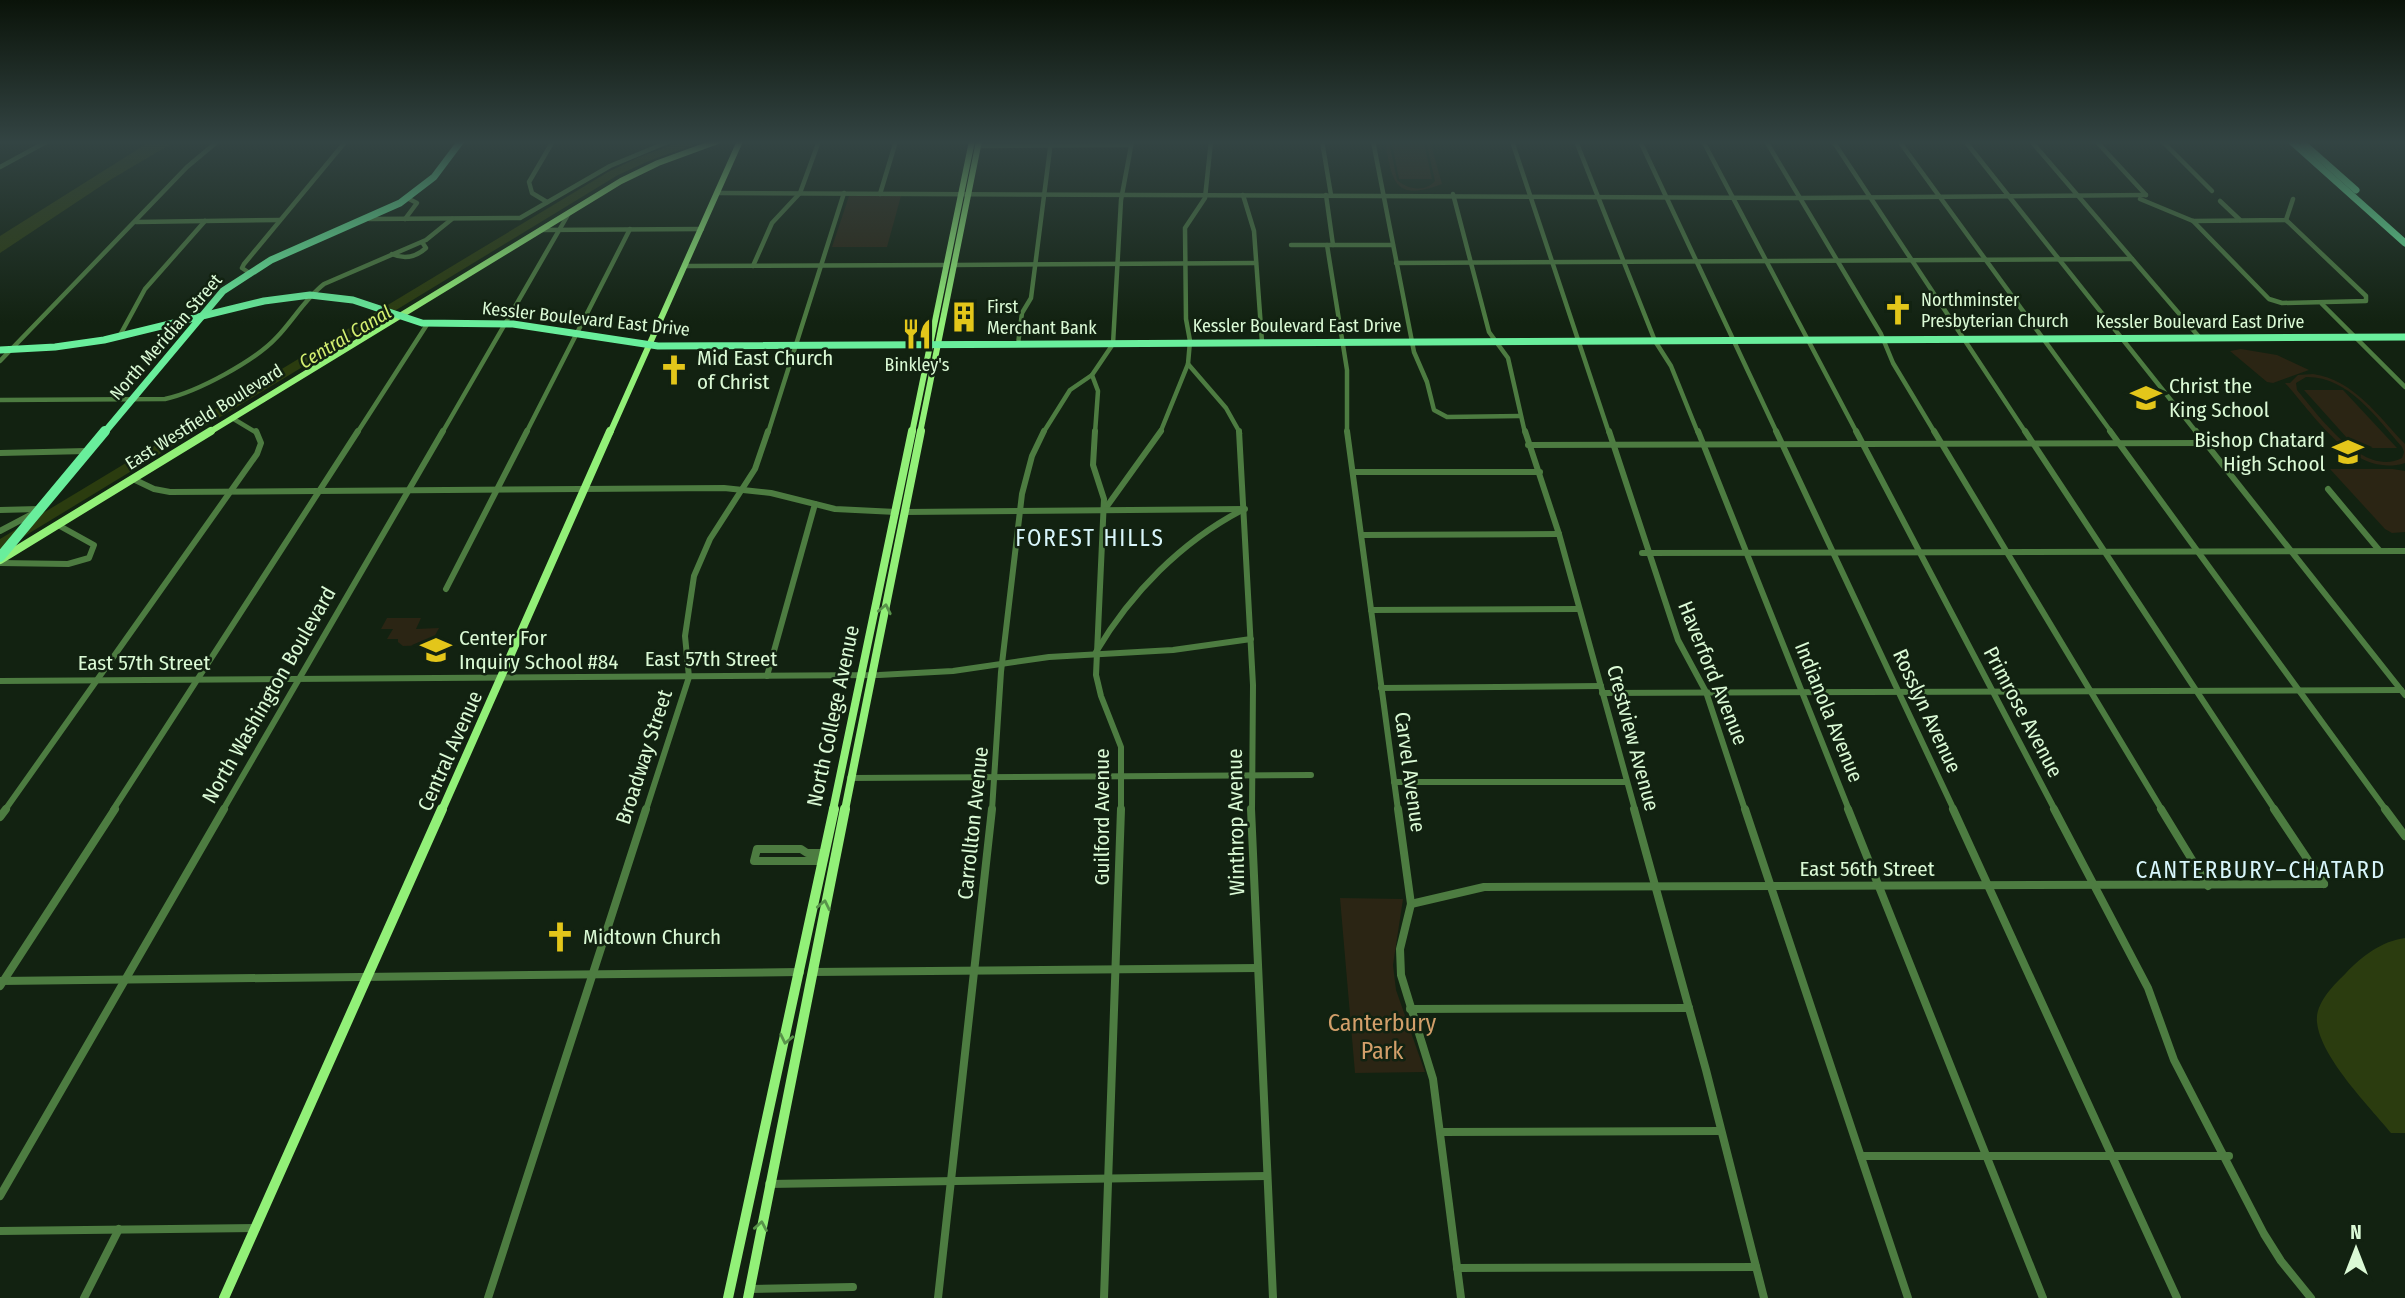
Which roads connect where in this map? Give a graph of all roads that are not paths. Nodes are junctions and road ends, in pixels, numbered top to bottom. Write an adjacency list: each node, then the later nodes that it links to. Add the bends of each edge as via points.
1 (2220, 201): 38 (street)
2 (155, 202): 42 (street)
3 (295, 202): 37 (street)
4 (401, 202): 34 (main road, North Meridian Street)
5 (414, 202): 35 (street)
6 (547, 202): 36 (street, via 520,218)
7 (587, 202): 33 (main road, East Westfield Boulevard)
8 (714, 202): 44 (main road, Central Avenue)
9 (792, 202): 72 (street, via 772,223)
10 (841, 202): 69 (street, Broadway Street)
11 (959, 202): 70 (main road, North College Avenue)
12 (967, 202): 70 (main road, North College Avenue)
13 (1043, 202): 67 (street)
14 (1122, 202): 68 (street)
15 (1201, 202): 65 (street, via 1185,228)
16 (1245, 202): 66 (street, via 1254,228)
17 (1328, 202): 50 (street, Carvel Avenue)
18 (1384, 202): 51 (street)
19 (1455, 202): 62 (street, Crestview Avenue)
20 (1532, 202): 63 (street, Haverford Avenue)
21 (1600, 202): 64 (street, Indianola Avenue)
22 (1668, 202): 59 (street, Rosslyn Avenue)
23 (1734, 202): 60 (street, Primrose Avenue)
24 (1802, 202): 55 (street)
25 (1872, 202): 56 (street)
26 (1943, 202): 57 (street)
27 (2013, 202): 58 (street)
28 (2082, 202): 54 (street)
29 (2146, 202): 41 (street)
30 (2292, 202): 39 (street)
31 (2359, 202): 49 (main road)
32 (2369, 202): 47 (main road)
33 (569, 212): 45 (main road, East Westfield Boulevard); 46 (street, North Washington Boulevard)
34 (369, 219): 35 (street); 73 (main road, North Meridian Street)
35 (405, 219): 36 (street)
36 (452, 219): 48 (street)
37 (280, 220): 40 (street); 73 (street, via 243,265)
38 (2240, 220): 39 (street); 41 (street)
39 (2286, 220): 75 (street, via 2367,301)
40 (205, 221): 42 (street); 81 (street, via 142,292)
41 (2193, 221): 75 (street, via 2265,296 2282,303)
42 (136, 222): 105 (street)
43 (630, 229): 44 (street); 46 (street); 80 (street)
44 (702, 229): 71 (main road, Central Avenue)
45 (540, 230): 46 (street); 76 (main road, East Westfield Boulevard)
46 (559, 230): 79 (street, North Washington Boulevard)
47 (2405, 234)
48 (422, 242): 53 (street); 53 (street, via 426,248 415,256)
49 (2405, 243)
50 (1330, 245): 51 (street); 52 (street); 95 (street, Carvel Avenue)
51 (1393, 245): 61 (street)
52 (1291, 246)
53 (392, 254): 74 (street, via 336,277)
54 (2132, 259): 58 (street); 85 (street)
55 (1837, 260): 56 (street); 60 (street); 90 (street)
56 (1912, 260): 57 (street); 86 (street)
57 (1985, 260): 58 (street); 87 (street)
58 (2059, 260): 84 (street)
59 (1695, 261): 60 (street); 64 (street); 88 (street, Rosslyn Avenue)
60 (1765, 261): 89 (street, Primrose Avenue)
61 (1396, 262): 62 (street); 96 (street)
62 (1471, 262): 63 (street); 91 (street, Crestview Avenue, via 1489,332)
63 (1552, 262): 64 (street); 92 (street, Haverford Avenue)
64 (1624, 262): 93 (street, Indianola Avenue)
65 (1186, 263): 66 (street); 68 (street); 97 (street)
66 (1256, 263): 94 (street)
67 (1035, 264): 68 (street); 70 (street); 100 (street)
68 (1118, 264): 101 (street)
69 (821, 265): 70 (street); 72 (street); 103 (street, Broadway Street)
70 (951, 265): 98 (main road, North College Avenue); 99 (main road, North College Avenue)
71 (685, 266): 72 (street); 102 (main road, Central Avenue)
72 (753, 267)
73 (248, 272): 77 (main road, North Meridian Street)
74 (310, 295): 76 (main road, Kessler Boulevard East Drive, via 345,298); 77 (main road, Kessler Boulevard East Drive); 110 (street, via 272,343 198,390 171,398)
75 (2322, 303): 82 (street)
76 (395, 316): 78 (main road, Kessler Boulevard East Drive); 113 (main road, East Westfield Boulevard)
77 (199, 318): 81 (main road, Kessler Boulevard East Drive); 110 (main road, North Meridian Street)
78 (428, 323): 79 (main road, Kessler Boulevard East Drive); 132 (street)
79 (505, 323): 80 (main road, Kessler Boulevard East Drive); 133 (street, North Washington Boulevard)
80 (577, 333): 102 (main road, Kessler Boulevard East Drive); 131 (street)
81 (120, 337): 105 (main road, Kessler Boulevard East Drive)
82 (2356, 337): 83 (main road, Kessler Boulevard East Drive); 85 (main road, Kessler Boulevard East Drive); 109 (street)
83 (2405, 337)
84 (2120, 338): 85 (main road, Kessler Boulevard East Drive); 87 (main road, Kessler Boulevard East Drive); 116 (street)
85 (2200, 338)
86 (1964, 339): 87 (main road, Kessler Boulevard East Drive); 90 (main road, Kessler Boulevard East Drive); 114 (street)
87 (2043, 339): 115 (street)
88 (1732, 340): 89 (main road, Kessler Boulevard East Drive); 93 (main road, Kessler Boulevard East Drive); 117 (street, Rosslyn Avenue)
89 (1807, 340): 90 (main road, Kessler Boulevard East Drive); 118 (street, Primrose Avenue)
90 (1883, 340): 119 (street)
91 (1497, 341): 92 (main road, Kessler Boulevard East Drive); 96 (main road, Kessler Boulevard East Drive); 112 (street, Crestview Avenue, via 1508,360)
92 (1579, 341): 93 (main road, Kessler Boulevard East Drive); 121 (street, Haverford Avenue)
93 (1655, 341): 122 (street, Indianola Avenue, via 1671,366)
94 (1262, 342): 95 (main road, Kessler Boulevard East Drive); 97 (main road, Kessler Boulevard East Drive)
95 (1342, 342): 96 (main road, Kessler Boulevard East Drive); 125 (street, Carvel Avenue, via 1347,370 1345,419)
96 (1412, 342): 112 (street, via 1438,414)
97 (1189, 343): 101 (main road, Kessler Boulevard East Drive); 107 (street)
98 (930, 344): 99 (main road, Kessler Boulevard East Drive); 103 (main road, Kessler Boulevard East Drive); 140 (main road, North College Avenue)
99 (940, 344): 100 (main road, Kessler Boulevard East Drive); 140 (main road, North College Avenue)
100 (1018, 344): 101 (main road, Kessler Boulevard East Drive)
101 (1113, 344): 108 (street)
102 (650, 345): 103 (main road, Kessler Boulevard East Drive); 128 (main road, Central Avenue)
103 (796, 345): 129 (street, Broadway Street, via 759,461)
104 (0, 349): 105 (main road, Kessler Boulevard East Drive)
105 (10, 350): 106 (street)
106 (0, 360)
107 (1188, 363): 136 (street, Winthrop Avenue, via 1238,425); 138 (street, via 1164,428)
108 (1092, 375): 138 (street, Guilford Avenue, via 1098,391 1093,465 1104,493); 139 (street, Carrollton Avenue, via 1070,390 1044,430 1027,471)
109 (2405, 387)
110 (133, 398): 111 (street); 123 (main road, North Meridian Street)
111 (0, 400)
112 (1520, 416): 120 (street, Crestview Avenue)
113 (232, 418): 127 (main road, East Westfield Boulevard); 134 (street, via 254,430 261,443)
114 (2033, 443): 115 (street); 119 (street); 151 (street)
115 (2118, 443): 116 (street); 148 (street)
116 (2202, 443): 152 (street)
117 (1784, 444): 118 (street); 122 (street); 150 (street, Rosslyn Avenue)
118 (1862, 444): 119 (street); 146 (street, Primrose Avenue)
119 (1941, 444): 147 (street)
120 (1528, 445): 121 (street); 126 (street, Crestview Avenue)
121 (1613, 445): 122 (street); 155 (street, Haverford Avenue)
122 (1703, 445): 154 (street, Indianola Avenue)
123 (89, 451): 124 (street); 141 (main road, North Meridian Street)
124 (0, 453)
125 (1353, 472): 126 (street); 145 (street, Carvel Avenue)
126 (1540, 472): 144 (street, Crestview Avenue)
127 (133, 479): 134 (street, via 160,491); 142 (main road, East Westfield Boulevard)
128 (585, 489): 129 (street); 131 (street); 167 (main road, Central Avenue)
129 (743, 489): 135 (street); 166 (street, Broadway Street, via 708,543 691,585 684,629)
130 (2328, 489): 149 (street)
131 (497, 490): 133 (street); 157 (street)
132 (319, 491): 133 (street); 134 (street); 170 (street)
133 (408, 491): 168 (street, North Washington Boulevard)
134 (231, 492): 169 (street)
135 (815, 505): 140 (street); 163 (street)
136 (1245, 509): 138 (street); 160 (street, Winthrop Avenue); 161 (street, via 1159,572 1116,620)
137 (0, 510): 141 (street)
138 (1104, 510): 139 (street); 161 (street, Guilford Avenue)
139 (1020, 511): 140 (street); 162 (street, Carrollton Avenue)
140 (900, 512): 164 (main road, North College Avenue); 165 (main road, North College Avenue, one-way to 140)
141 (38, 513): 143 (street); 156 (main road, North Meridian Street)
142 (58, 525): 156 (main road, East Westfield Boulevard); 156 (street, via 93,545 89,558 68,564)
143 (0, 531)
144 (1559, 534): 145 (street); 158 (street, Crestview Avenue)
145 (1362, 535): 159 (street, Carvel Avenue)
146 (1918, 550): 147 (street); 150 (street); 177 (street, Primrose Avenue)
147 (2005, 550): 151 (street); 178 (street)
148 (2196, 550): 151 (street); 152 (street); 175 (street)
149 (2379, 550): 152 (street); 153 (street)
150 (1832, 551): 154 (street); 176 (street, Rosslyn Avenue)
151 (2104, 551): 174 (street)
152 (2291, 551): 181 (street)
153 (2405, 551)
154 (1746, 552): 155 (street); 180 (street, Indianola Avenue)
155 (1646, 553): 179 (street, Haverford Avenue, via 1681,647)
156 (2, 557)
157 (446, 589)
158 (1579, 609): 159 (street); 173 (street, Crestview Avenue)
159 (1371, 610): 172 (street, Carvel Avenue)
160 (1251, 639): 161 (street, East 57th Street); 182 (street, Winthrop Avenue)
161 (1095, 654): 162 (street, East 57th Street); 184 (street, Guilford Avenue, via 1098,685 1120,738)
162 (1002, 664): 165 (street, East 57th Street); 185 (street, Carrollton Avenue)
163 (767, 676): 164 (street, East 57th Street); 166 (street, East 57th Street)
164 (860, 676): 165 (street, East 57th Street); 192 (main road, North College Avenue)
165 (871, 676): 186 (main road, North College Avenue)
166 (688, 677): 167 (street, East 57th Street); 204 (street, Broadway Street)
167 (502, 678): 168 (street, East 57th Street); 205 (main road, Central Avenue)
168 (299, 679): 170 (street, East 57th Street); 206 (street, North Washington Boulevard)
169 (97, 680): 170 (street, East 57th Street); 171 (street, East 57th Street); 189 (street)
170 (198, 680): 207 (street)
171 (0, 681)
172 (1381, 688): 173 (street); 187 (street, Carvel Avenue)
173 (1602, 689): 179 (street); 188 (street, Crestview Avenue)
174 (2196, 690): 175 (street); 178 (street); 196 (street, East 56th Street, via 2324,884)
175 (2299, 690): 181 (street); 190 (street)
176 (1898, 691): 177 (street); 180 (street); 194 (street, Rosslyn Avenue)
177 (1992, 691): 178 (street); 195 (street, Primrose Avenue)
178 (2092, 691): 196 (street)
179 (1706, 692): 180 (street); 198 (street, Haverford Avenue)
180 (1802, 692): 193 (street, Indianola Avenue)
181 (2403, 692)
182 (1250, 775): 183 (street); 184 (street); 200 (street, Winthrop Avenue)
183 (1311, 775)
184 (1123, 776): 185 (street); 201 (street, Guilford Avenue)
185 (996, 777): 186 (street); 202 (street, Carrollton Avenue)
186 (850, 778): 203 (main road, North College Avenue, one-way to 186)
187 (1394, 782): 188 (street); 199 (street, Carvel Avenue)
188 (1626, 782): 197 (street, Crestview Avenue)
189 (0, 817)
190 (2405, 836)
191 (806, 857): 191 (street, via 801,849 757,849 754,861); 192 (street)
192 (824, 857): 203 (main road, North College Avenue)
193 (1880, 886): 194 (street, East 56th Street); 198 (street, East 56th Street); 213 (street, Indianola Avenue)
194 (1989, 886): 195 (street, East 56th Street); 214 (street, Rosslyn Avenue)
195 (2094, 886): 196 (street, East 56th Street); 215 (street, Primrose Avenue, via 2148,988 2174,1060)
196 (2208, 886)
197 (1656, 887): 198 (street, East 56th Street); 199 (street, East 56th Street, via 1484,887); 208 (street, Crestview Avenue)
198 (1771, 887): 212 (street, Haverford Avenue)
199 (1411, 904): 209 (street, Carvel Avenue, via 1400,957)
200 (1258, 968): 201 (street); 216 (street, Winthrop Avenue)
201 (1117, 969): 202 (street); 217 (street, Guilford Avenue)
202 (974, 970): 203 (street); 218 (street, Carrollton Avenue)
203 (805, 972): 204 (street); 219 (main road, North College Avenue); 231 (main road, North College Avenue, one-way to 231)
204 (593, 974): 205 (street); 230 (street, Broadway Street)
205 (368, 977): 206 (street); 221 (main road, Central Avenue)
206 (125, 979): 207 (street); 220 (street, North Washington Boulevard)
207 (1, 983)
208 (1689, 1008): 209 (street); 210 (street, Crestview Avenue)
209 (1410, 1009): 211 (street, Carvel Avenue, via 1430,1066)
210 (1721, 1131): 211 (street); 224 (street, Crestview Avenue)
211 (1440, 1132): 225 (street, Carvel Avenue)
212 (1861, 1156): 213 (street); 237 (street, Haverford Avenue)
213 (1987, 1156): 214 (street); 238 (street, Indianola Avenue)
214 (2112, 1156): 215 (street); 239 (street, Rosslyn Avenue)
215 (2226, 1156): 240 (street, Primrose Avenue, via 2271,1247)
216 (1267, 1176): 217 (street); 234 (street, Winthrop Avenue)
217 (1109, 1178): 218 (street); 233 (street, Guilford Avenue)
218 (951, 1181): 219 (street); 232 (street, Carrollton Avenue)
219 (769, 1184): 227 (main road, North College Avenue, one-way to 219)
220 (0, 1196)
221 (256, 1228): 222 (street); 229 (main road, Central Avenue)
222 (119, 1229): 223 (street); 228 (street)
223 (0, 1231)
224 (1756, 1267): 225 (street); 236 (street, Crestview Avenue)
225 (1457, 1268): 235 (street, Carvel Avenue)
226 (853, 1287): 227 (street)
227 (748, 1294)
228 (84, 1298)
229 (224, 1298)
230 (488, 1298)
231 (728, 1298)
232 (937, 1298)
233 (1104, 1298)
234 (1273, 1298)
235 (1461, 1298)
236 (1764, 1298)
237 (1908, 1298)
238 (2043, 1298)
239 (2177, 1298)
240 (2311, 1298)

